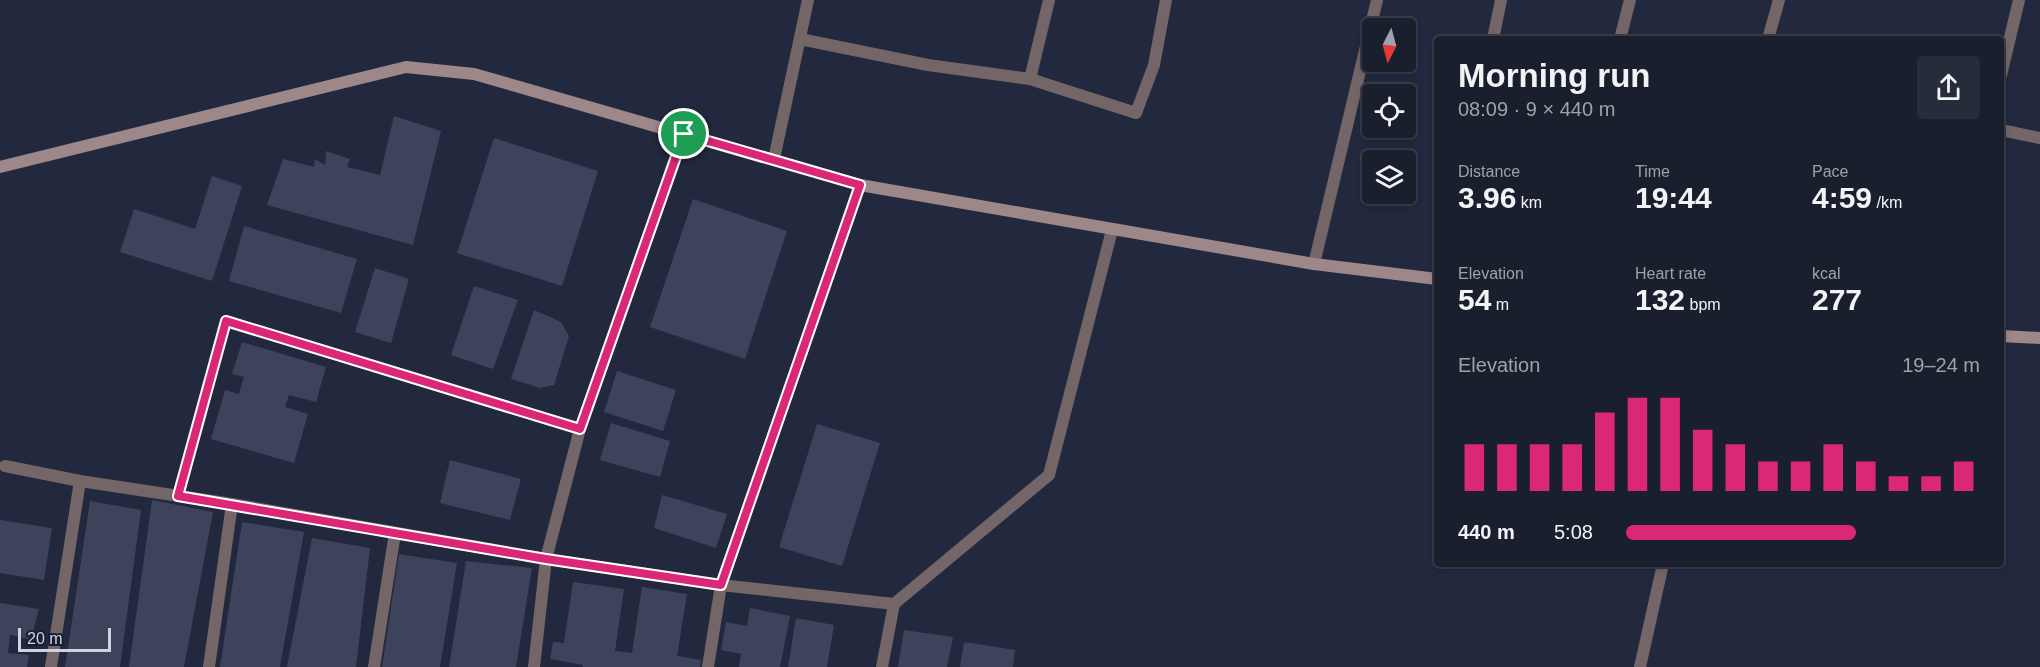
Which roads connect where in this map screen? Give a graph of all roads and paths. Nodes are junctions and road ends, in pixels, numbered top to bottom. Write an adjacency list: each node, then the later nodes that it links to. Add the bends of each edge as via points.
1 (808, 0): 12 (street)
2 (1048, 0): 14 (street)
3 (1166, 0): 14 (street, via 1154,65 1136,113)
4 (1377, 0): 22 (street)
5 (1502, 0): 9 (street)
6 (1630, 0): 10 (street)
7 (1779, 0): 11 (street)
8 (2019, 0): 13 (street)
9 (1493, 36)
10 (1621, 36)
11 (1769, 36)
12 (800, 39): 14 (street, via 928,65); 18 (street)
13 (2004, 62)
14 (1030, 79)
15 (2004, 131): 17 (street)
16 (684, 134): 18 (main road); 19 (main road, via 474,75 406,67); 26 (street)
17 (2040, 138)
18 (774, 159): 20 (main road)
19 (0, 166)
20 (860, 185): 21 (main road); 34 (street)
21 (1112, 230): 22 (main road); 35 (street, via 1049,475)
22 (1314, 264): 23 (main road)
23 (1434, 279)
24 (2004, 336): 25 (main road)
25 (2040, 338)
26 (580, 429): 29 (street, via 226,321); 32 (street)
27 (5, 466): 28 (street)
28 (80, 482): 29 (street); 36 (street)
29 (178, 496): 30 (street)
30 (232, 504): 31 (street); 37 (street)
31 (395, 533): 32 (street); 38 (street)
32 (546, 559): 34 (street); 39 (street)
33 (1662, 567): 42 (street)
34 (721, 585): 35 (street); 40 (street)
35 (894, 604): 41 (street)
36 (51, 667)
37 (209, 667)
38 (374, 667)
39 (534, 667)
40 (708, 667)
41 (882, 667)
42 (1640, 667)

